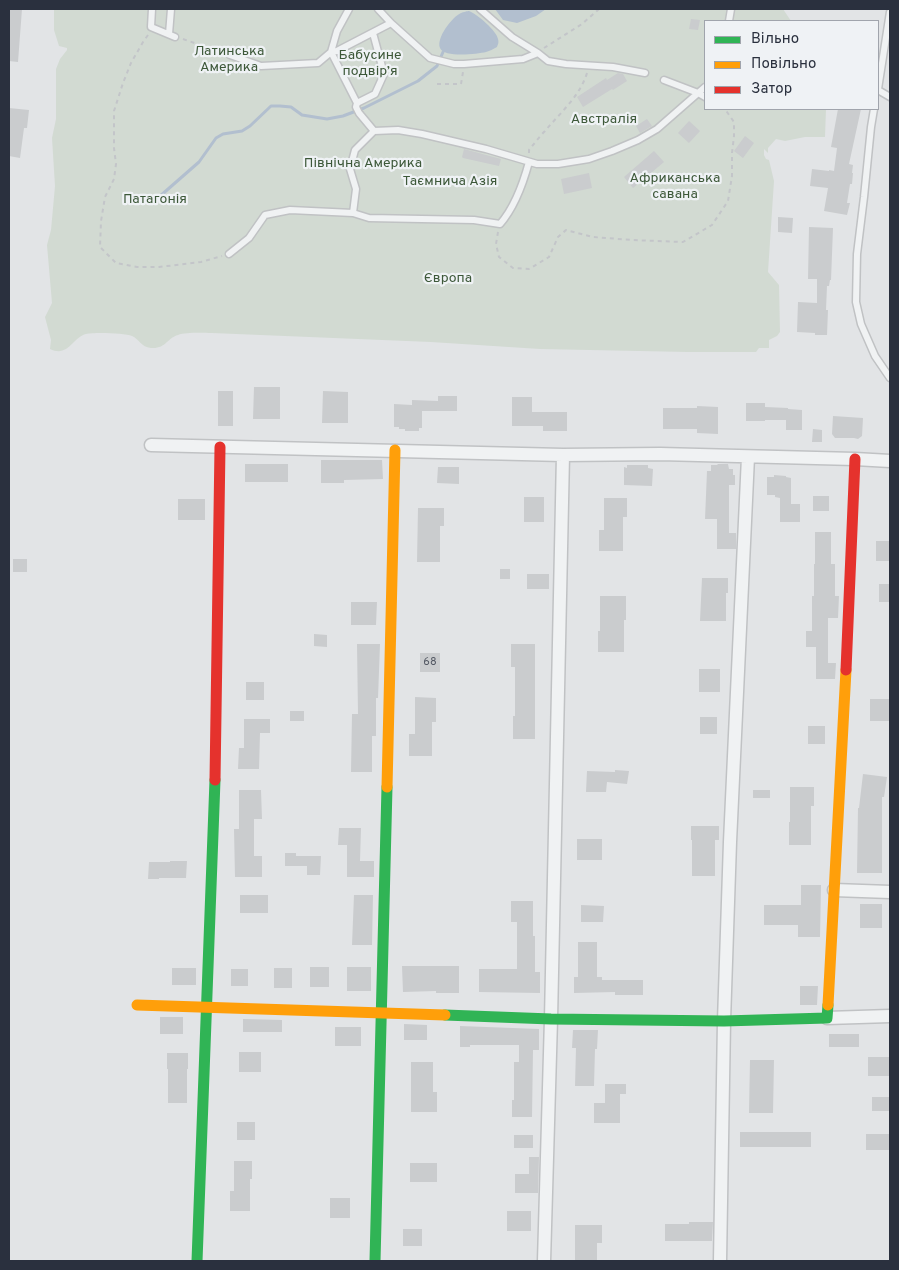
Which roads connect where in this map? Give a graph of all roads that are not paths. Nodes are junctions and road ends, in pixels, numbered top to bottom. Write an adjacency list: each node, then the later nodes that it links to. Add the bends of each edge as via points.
1 (152, 9): 2 (lane, via 151,27 172,35)
2 (171, 9)
3 (349, 9): 9 (lane, via 337,31)
4 (378, 9): 7 (lane)
5 (480, 9): 10 (lane, via 512,37)
6 (890, 12): 14 (lane)
7 (391, 23): 8 (lane); 10 (lane, via 430,58 454,64 523,59)
8 (373, 34): 9 (lane); 20 (lane, via 384,74 375,94)
9 (331, 52): 11 (lane, via 318,63 261,66); 20 (lane)
10 (538, 53): 12 (lane, via 548,62)
11 (230, 55)
12 (645, 73)
13 (664, 80): 17 (lane)
14 (879, 84)
15 (704, 88): 17 (lane)
16 (879, 91): 19 (lane)
17 (698, 93): 18 (lane); 23 (lane, via 657,129 612,152 558,164)
18 (704, 96)
19 (890, 97)
20 (357, 108): 22 (lane)
21 (874, 110): 26 (lane, via 857,254 856,302 861,324 875,356)
22 (374, 131): 23 (lane, via 422,134); 24 (lane, via 355,150 352,159 350,169 356,189)
23 (529, 162): 24 (lane, via 510,213 500,224 474,220 369,218)
24 (353, 213): 25 (lane, via 290,210 265,215 249,238)
25 (229, 254)
26 (890, 378)
27 (150, 445): 28 (street)
28 (220, 447): 29 (street); 37 (street, via 216,770)
29 (395, 450): 30 (street); 38 (street)
30 (563, 455): 31 (street); 41 (street)
31 (748, 457): 32 (street); 42 (street)
32 (855, 459): 33 (street); 34 (street)
33 (890, 461)
34 (834, 890): 35 (street); 40 (street)
35 (890, 892)
36 (137, 1005): 37 (street)
37 (207, 1007): 38 (street); 43 (street)
38 (381, 1012): 41 (street); 44 (street)
39 (890, 1016): 40 (street)
40 (827, 1018): 42 (street)
41 (551, 1019): 42 (street); 45 (street)
42 (724, 1021): 46 (street)
43 (197, 1261)
44 (375, 1261)
45 (544, 1261)
46 (720, 1261)

